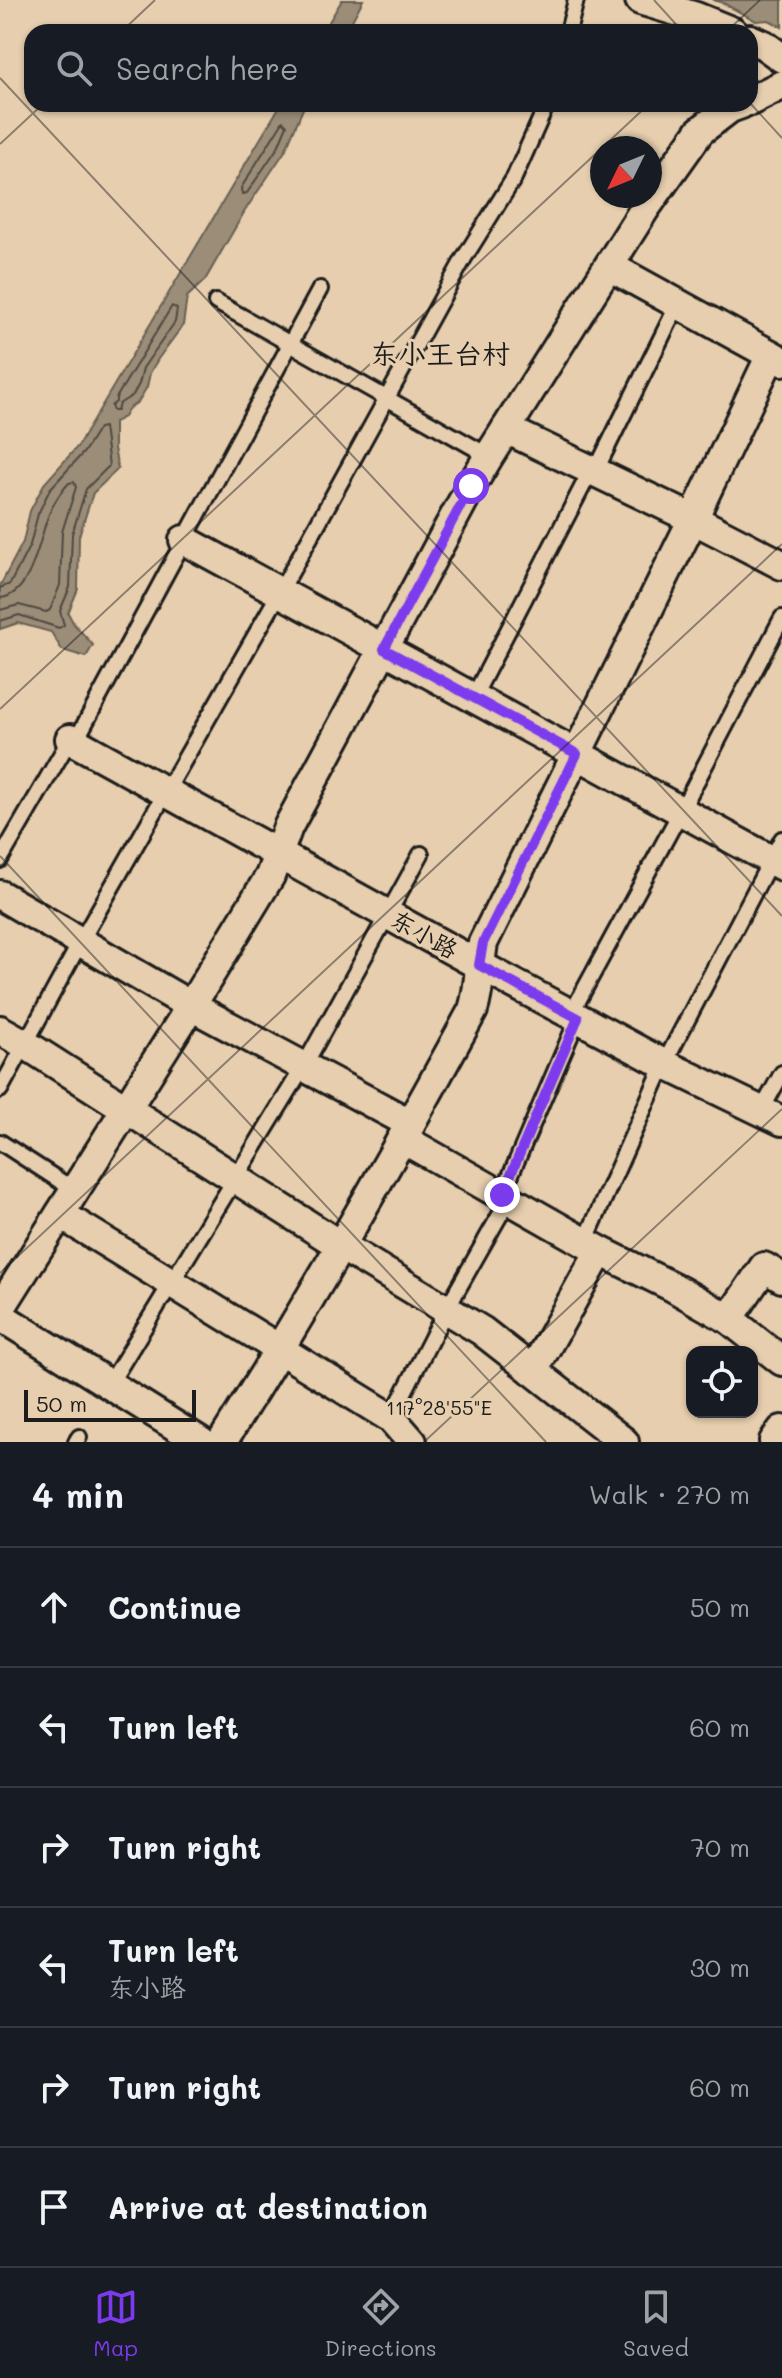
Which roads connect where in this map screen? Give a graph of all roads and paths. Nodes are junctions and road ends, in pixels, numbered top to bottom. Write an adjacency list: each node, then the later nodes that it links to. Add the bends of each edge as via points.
1 (576, 0): 3 (lane)
2 (640, 0): 4 (street)
3 (570, 24)
4 (713, 24)
5 (758, 42): 6 (street)
6 (782, 58)
7 (782, 85): 8 (street)
8 (758, 97)
9 (758, 104): 12 (street)
10 (543, 112): 19 (lane, via 514,178)
11 (725, 112): 13 (street, via 700,131)
12 (782, 112)
13 (609, 266): 16 (street); 20 (street)
14 (320, 289): 17 (lane)
15 (216, 302): 17 (lane)
16 (678, 304): 18 (street); 22 (lane)
17 (290, 343): 19 (lane); 24 (lane)
18 (776, 358): 23 (street)
19 (387, 398): 21 (lane); 26 (lane)
20 (506, 429): 21 (street); 22 (street)
21 (489, 456): 28 (street)
22 (593, 471): 23 (street); 29 (lane)
23 (693, 519): 25 (street); 31 (street)
24 (184, 540): 26 (street); 30 (lane)
25 (782, 565)
26 (280, 592): 28 (street); 32 (lane)
27 (782, 618): 33 (lane)
28 (384, 649): 29 (street); 34 (street)
29 (473, 698): 31 (street)
30 (72, 741): 32 (street, 东小路); 37 (lane)
31 (577, 754): 33 (street); 41 (street, via 483,943)
32 (165, 792): 34 (street, 东小路); 40 (lane)
33 (681, 811): 36 (street); 43 (lane)
34 (277, 853): 39 (street, 东小路); 42 (street, via 270,876)
35 (421, 854): 39 (lane)
36 (778, 855): 46 (lane)
37 (0, 860)
38 (0, 895): 40 (street)
39 (389, 915): 41 (street, 东小路); 47 (lane)
40 (81, 941): 42 (street); 45 (lane)
41 (479, 965): 43 (street, 东小路); 52 (street, via 473,1010)
42 (191, 1006): 47 (street); 50 (street)
43 (574, 1016): 46 (street, 东小路); 55 (lane)
44 (0, 1030): 45 (street)
45 (25, 1044): 49 (lane); 50 (street)
46 (664, 1064): 51 (street, 东小路); 58 (lane)
47 (304, 1066): 52 (street); 54 (lane)
48 (782, 1073): 51 (lane)
49 (0, 1090)
50 (125, 1108): 54 (street); 56 (street)
51 (772, 1116)
52 (407, 1131): 55 (street); 57 (street)
53 (0, 1142): 56 (lane)
54 (234, 1178): 57 (street); 60 (lane)
55 (506, 1197): 58 (street); 62 (lane)
56 (67, 1202): 60 (street); 61 (street)
57 (341, 1246): 62 (street); 65 (street)
58 (592, 1247): 64 (street); 67 (street)
59 (782, 1278): 64 (street, via 764,1267)
60 (172, 1283): 65 (street); 68 (lane)
61 (0, 1309)
62 (446, 1310): 67 (street); 69 (lane)
63 (0, 1316): 68 (street)
64 (729, 1319): 66 (street)
65 (281, 1349): 69 (street); 73 (street)
66 (782, 1361)
67 (533, 1371): 75 (street)
68 (109, 1385): 72 (street)
69 (391, 1418): 74 (street)
70 (782, 1430): 71 (street)
71 (774, 1441)
72 (201, 1442)
73 (222, 1442)
74 (412, 1442)
75 (624, 1442)

